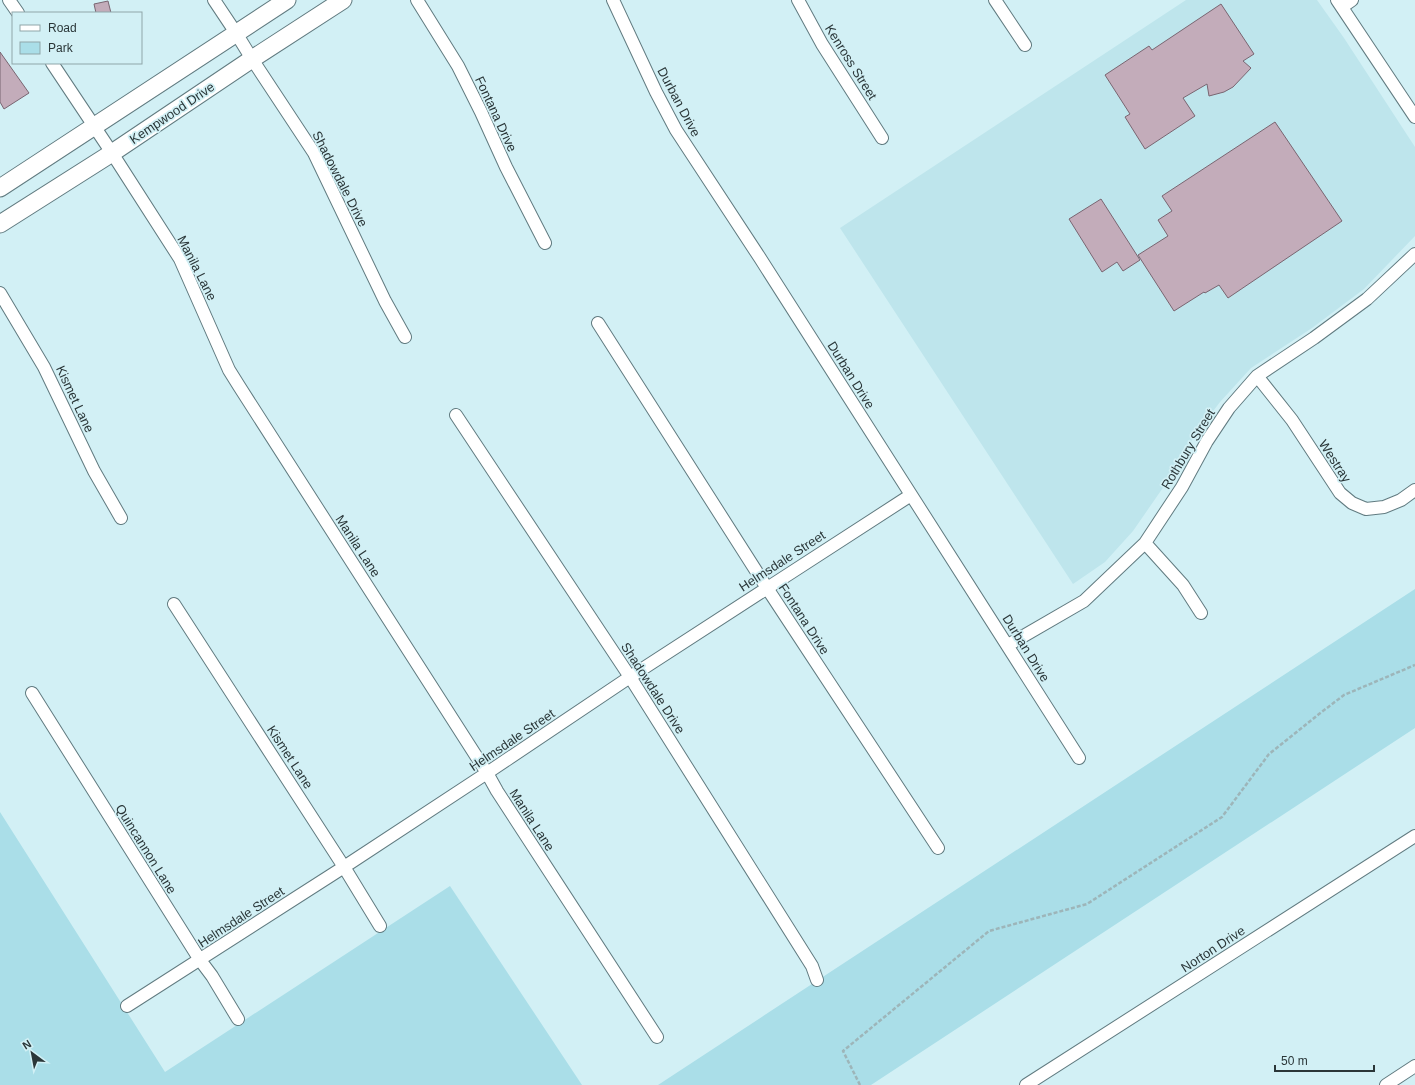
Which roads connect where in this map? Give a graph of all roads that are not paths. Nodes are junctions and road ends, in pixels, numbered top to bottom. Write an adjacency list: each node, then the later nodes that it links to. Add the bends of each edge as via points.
1 (8, 0): 11 (street)
2 (214, 0): 12 (street, Shadowdale Drive)
3 (287, 0): 12 (main road)
4 (343, 0): 14 (main road, Kempwood Drive)
5 (417, 0): 22 (street, Fontana Drive, via 458,66)
6 (613, 0): 30 (street, Durban Drive, via 676,130)
7 (798, 0): 18 (street, Kenross Street, via 822,44)
8 (995, 0): 13 (street)
9 (1352, 0): 10 (street)
10 (1340, 3): 16 (street)
11 (17, 12)
12 (236, 33): 14 (street, Shadowdale Drive); 17 (main road)
13 (1025, 45)
14 (252, 59): 19 (main road, Kempwood Drive); 26 (street, Shadowdale Drive, via 314,153)
15 (53, 64): 17 (street, Manila Lane)
16 (1415, 118)
17 (94, 126): 19 (street, Manila Lane); 20 (main road)
18 (882, 138)
19 (112, 153): 21 (main road, Kempwood Drive); 40 (street, Manila Lane, via 180,259 229,370)
20 (0, 188)
21 (0, 224)
22 (545, 243)
23 (1415, 254): 27 (street, Rothbury Street, via 1367,299)
24 (0, 293): 31 (street, Kismet Lane, via 44,367 94,471)
25 (598, 323): 33 (street, Fontana Drive)
26 (405, 337)
27 (1257, 376): 29 (street, Westray, via 1292,420 1340,493 1352,503 1366,509 1384,507 1401,500); 32 (street, Rothbury Street, via 1228,408 1206,441 1182,487)
28 (456, 415): 37 (street, Shadowdale Drive)
29 (1415, 490)
30 (911, 495): 33 (street, Helmsdale Street); 36 (street, Durban Drive)
31 (121, 518)
32 (1145, 543): 35 (street, via 1183,585); 36 (street, Rothbury Street, via 1084,601)
33 (767, 588): 37 (street, Helmsdale Street); 42 (street, Fontana Drive)
34 (174, 604): 43 (street, Kismet Lane)
35 (1200, 613)
36 (1008, 645): 39 (street, Durban Drive)
37 (630, 678): 40 (street, Helmsdale Street); 46 (street, Shadowdale Drive, via 812,966)
38 (32, 693): 45 (street, Quincannon Lane)
39 (1079, 758)
40 (487, 773): 43 (street, Helmsdale Street); 49 (street, Manila Lane, via 496,791)
41 (1415, 836): 51 (street, Norton Drive)
42 (938, 848)
43 (344, 867): 44 (street, Kismet Lane); 45 (street, Helmsdale Street)
44 (380, 926)
45 (200, 960): 47 (street, Helmsdale Street); 48 (street, Quincannon Lane)
46 (817, 980)
47 (127, 1006)
48 (238, 1019)
49 (657, 1037)
50 (1415, 1066): 52 (street)
51 (1026, 1085)
52 (1386, 1085)

